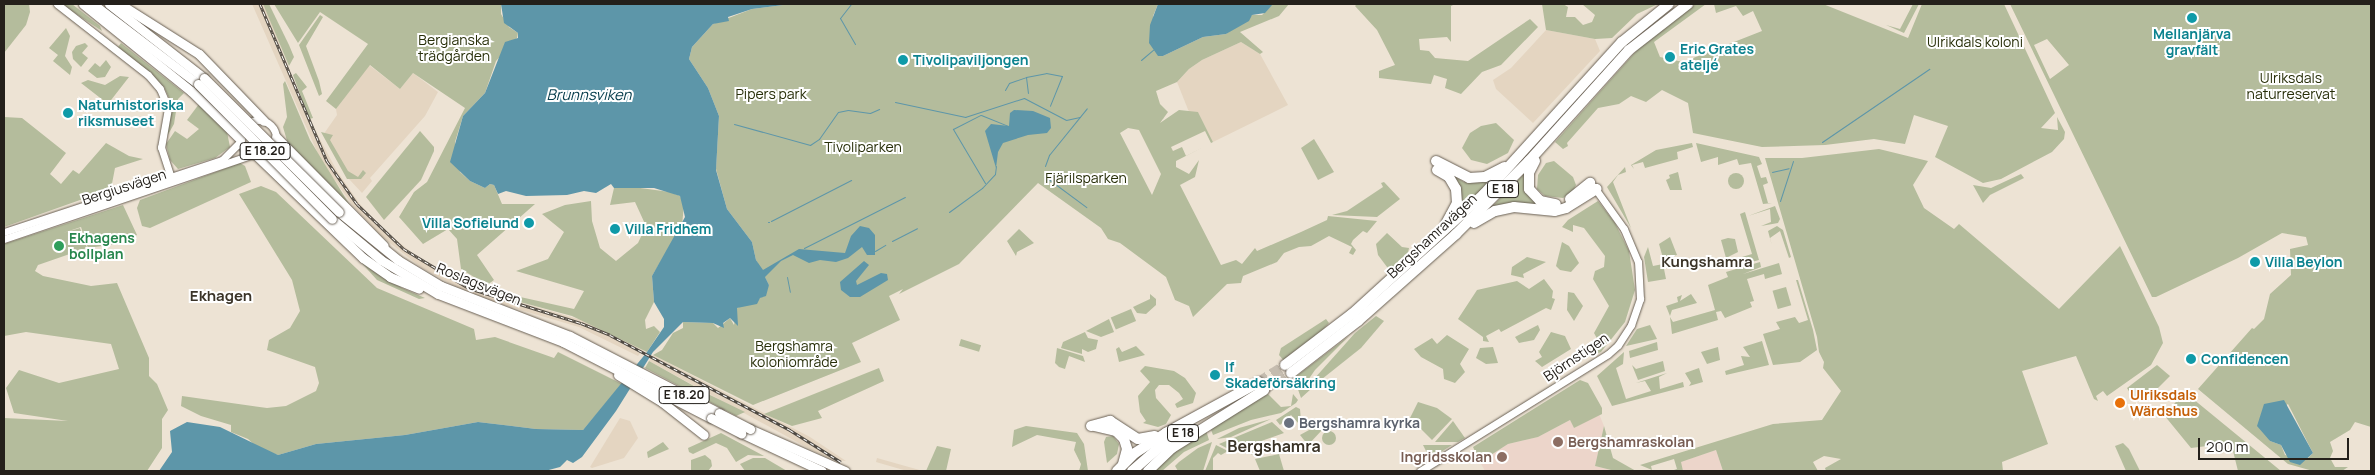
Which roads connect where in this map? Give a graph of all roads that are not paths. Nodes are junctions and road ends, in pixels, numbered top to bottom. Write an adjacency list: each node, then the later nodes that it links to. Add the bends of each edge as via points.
1 (57, 4): 15 (street, via 148,75 160,89 168,108 161,147)
2 (83, 4): 11 (main road, via 191,91)
3 (93, 4): 8 (main road, Roslagsvägen / E 18.20)
4 (109, 4): 8 (main road, Roslagsvägen / E 18.20)
5 (120, 4): 9 (main road, via 199,54)
6 (1669, 4): 13 (highway, Bergshamravägen / E 18, via 1622,42)
7 (1688, 4): 12 (highway, Bergshamravägen / E 18, via 1630,50)
8 (201, 81): 17 (main road, Roslagsvägen / E 18.20, bridge)
9 (264, 121): 10 (street, via 272,127); 11 (street, via 247,123)
10 (276, 137): 14 (street, via 269,152); 22 (main road)
11 (240, 140): 14 (street); 15 (street, Bergiusvägen, via 222,160)
12 (1547, 142): 16 (highway, via 1528,173 1529,189 1534,196 1546,204 1556,204); 19 (highway, Bergshamravägen / E 18)
13 (1527, 148): 21 (highway, Bergshamravägen / E 18); 21 (highway, via 1485,178 1462,176 1434,164 1453,182 1458,196 1450,219)
14 (254, 155): 15 (street, Bergiusvägen); 23 (main road, via 363,258 405,284)
15 (172, 181): 18 (street, Bergiusvägen); 20 (street, Bergiusvägen)
16 (1593, 186): 19 (highway, via 1566,208 1555,211 1514,207 1495,211); 36 (street, Björnstigen, via 1624,229 1641,274 1636,313 1622,338 1608,354)
17 (335, 216): 22 (main road, Roslagsvägen / E 18.20); 23 (main road, Roslagsvägen / E 18.20, via 381,260)
18 (4, 232)
19 (1456, 234): 21 (highway, Bergshamravägen / E 18, via 1358,322 1288,369)
20 (4, 239)
21 (1435, 240)
22 (398, 260): 24 (main road, Roslagsvägen / E 18.20, via 449,289 570,336)
23 (431, 291): 24 (main road, Roslagsvägen / E 18.20)
24 (622, 370): 25 (main road); 25 (main road, Roslagsvägen / E 18.20)
25 (646, 383): 27 (main road, Roslagsvägen / E 18.20); 30 (main road)
26 (1233, 407): 29 (highway, E 18, via 1261,386); 32 (highway, E 18, via 1174,438); 35 (highway, via 1172,448)
27 (715, 415): 33 (main road, Roslagsvägen / E 18.20, bridge, via 741,433); 34 (main road, Roslagsvägen / E 18.20, bridge)
28 (1124, 429): 29 (highway, via 1138,439); 31 (highway, via 1132,440); 32 (highway, via 1110,422 1091,426 1116,431 1124,439 1127,449)
29 (1166, 433): 31 (highway, E 18)
30 (704, 436)
31 (1135, 453): 32 (highway)
32 (1125, 470)
33 (822, 471)
34 (845, 471)
35 (1148, 471)
36 (1420, 471)

